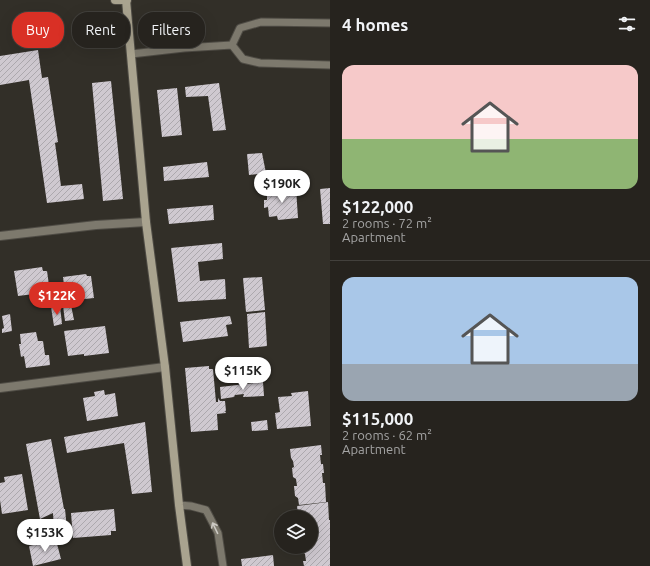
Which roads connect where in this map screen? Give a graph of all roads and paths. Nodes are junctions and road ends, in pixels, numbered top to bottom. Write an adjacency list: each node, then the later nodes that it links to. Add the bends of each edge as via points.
1 (114, 0): 2 (main road)
2 (127, 0): 5 (main road)
3 (330, 23): 4 (lane, via 261,22 240,28)
4 (232, 45): 5 (lane); 6 (lane, via 243,59 260,63)
5 (131, 54): 7 (main road)
6 (330, 66)
7 (146, 222): 8 (street, via 96,224); 9 (main road)
8 (0, 236)
9 (165, 366): 10 (street); 11 (main road)
10 (0, 388)
11 (179, 505): 12 (main road); 13 (lane, one-way to 11, via 218,533 206,510)
12 (187, 566)
13 (223, 566)

